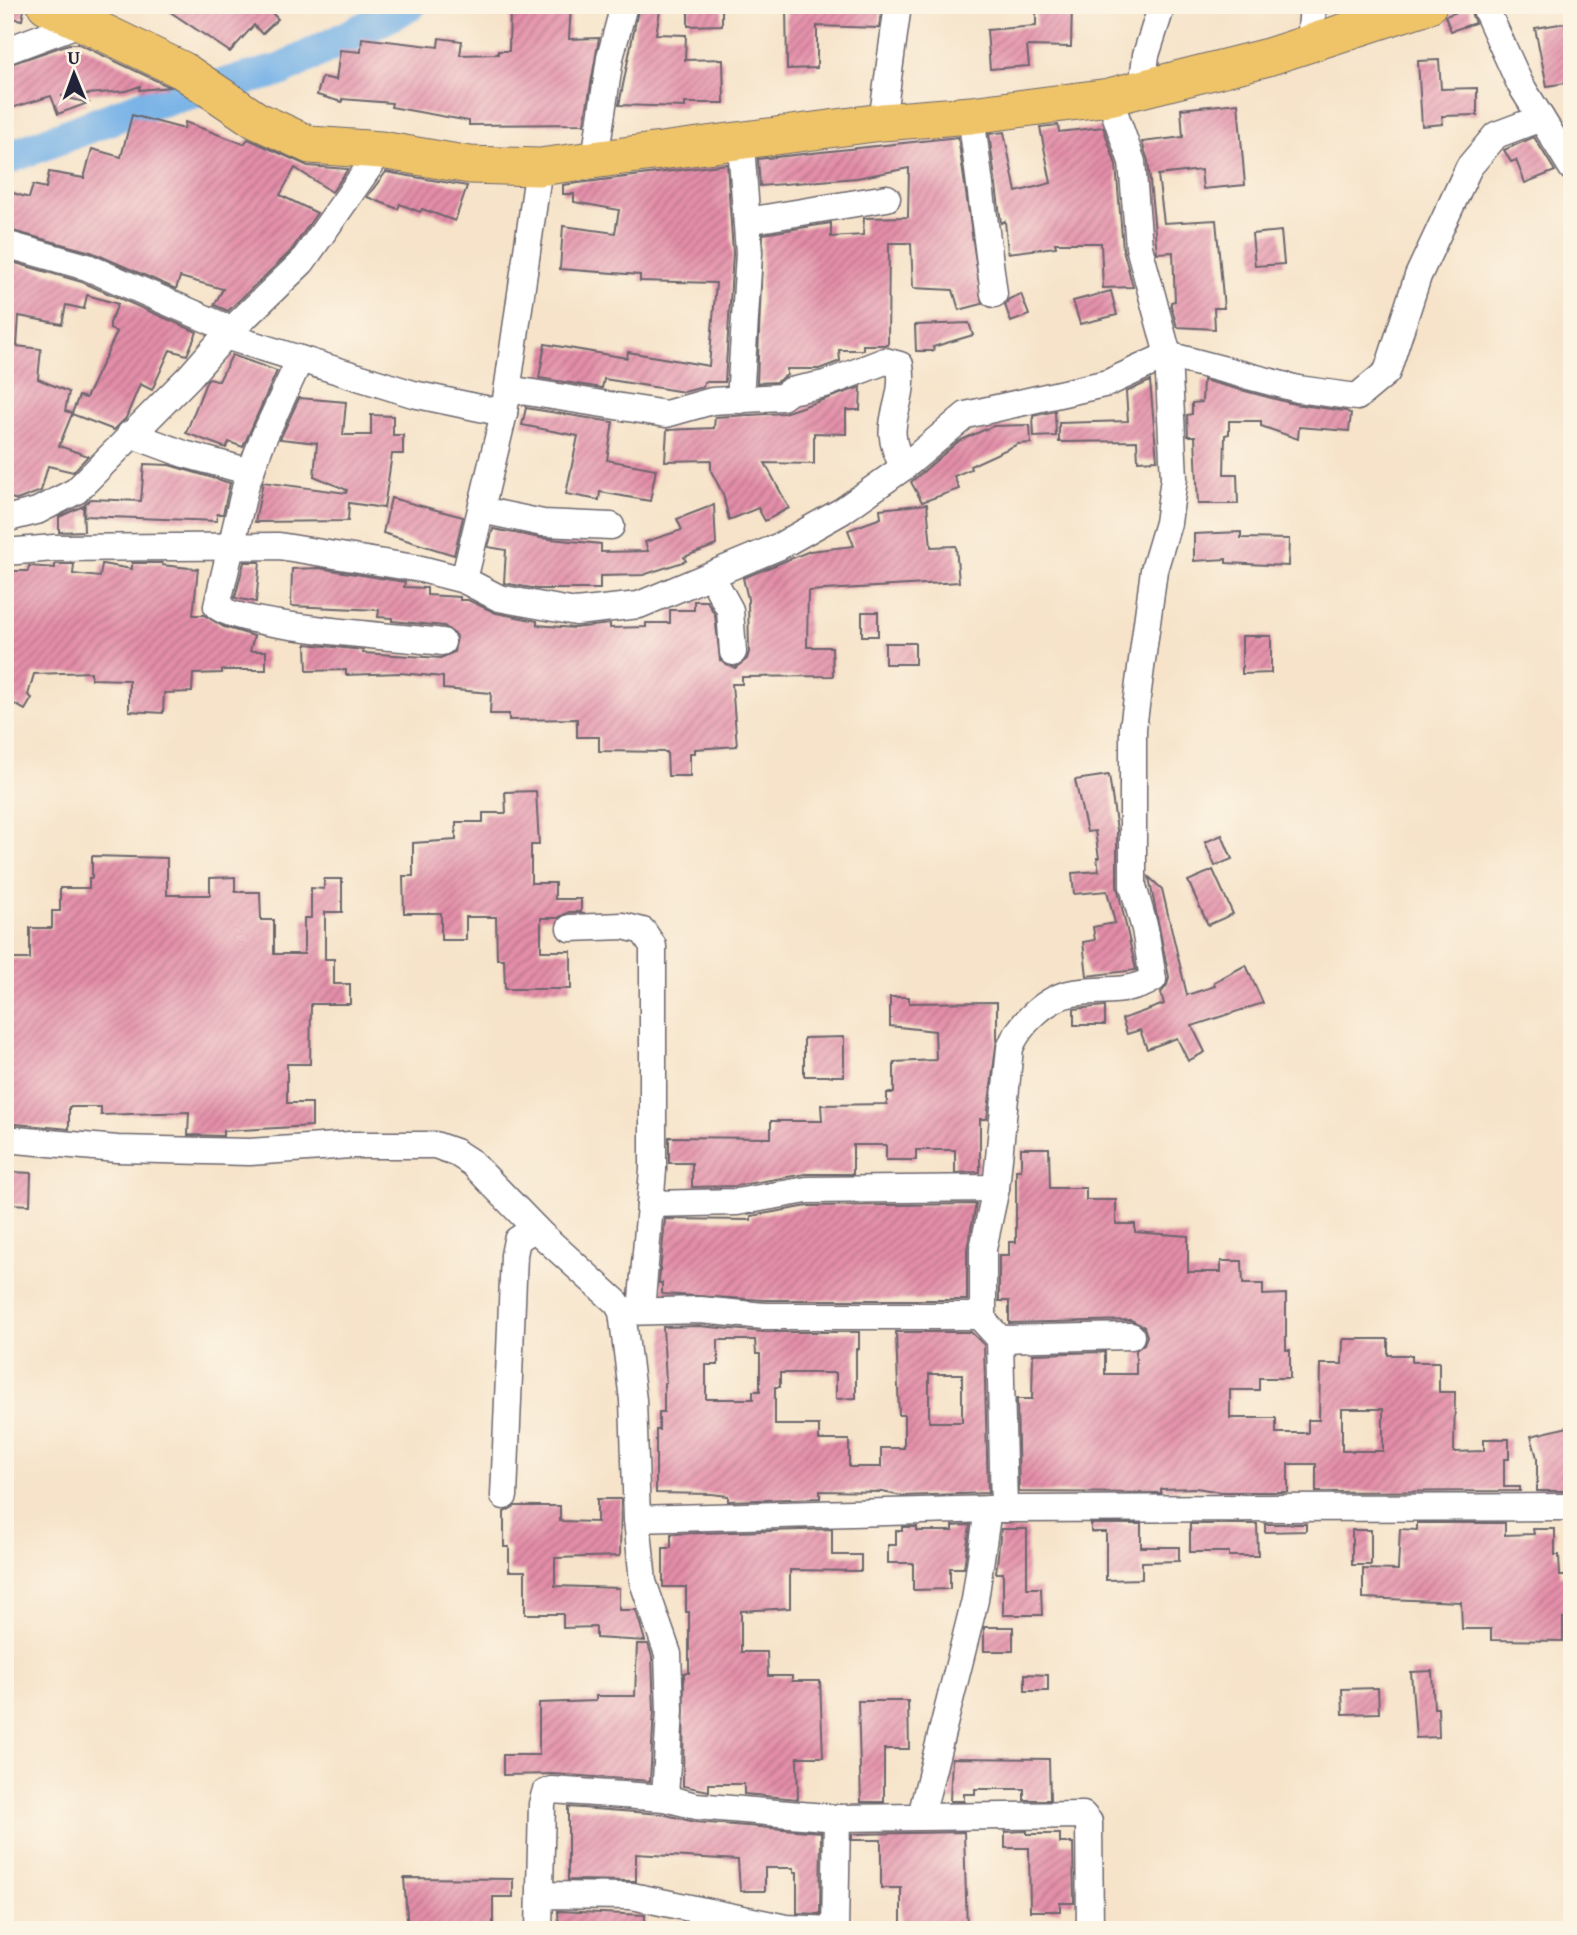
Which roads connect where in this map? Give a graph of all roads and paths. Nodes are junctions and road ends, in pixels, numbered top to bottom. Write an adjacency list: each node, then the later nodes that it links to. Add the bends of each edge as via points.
1 (46, 5): 8 (highway)
2 (624, 5): 17 (street, via 610,58)
3 (898, 5): 14 (street)
4 (1162, 5): 11 (street, via 1146,55)
5 (1313, 5): 9 (street)
6 (1428, 5): 9 (highway)
7 (1484, 5): 13 (street)
8 (80, 23): 10 (street); 16 (highway, via 181,70 256,120 310,145)
9 (1310, 43): 11 (highway)
10 (5, 51)
11 (1125, 93): 12 (highway); 25 (street, via 1139,247)
12 (971, 115): 14 (highway); 23 (street)
13 (1541, 118): 19 (street); 25 (street, via 1496,135 1469,167 1418,276 1387,372 1357,397 1298,389)
14 (882, 122): 15 (highway)
15 (744, 141): 17 (highway); 21 (street, via 741,158)
16 (381, 150): 18 (highway, via 470,164); 24 (street, via 302,262)
17 (595, 159): 18 (highway)
18 (539, 167): 28 (street)
19 (1572, 168)
20 (887, 198): 21 (street)
21 (747, 221): 27 (street)
22 (5, 244): 24 (street, via 87,267)
23 (994, 294)
24 (228, 333): 26 (street); 29 (street)
25 (1168, 355): 30 (street, via 1108,383 966,415); 43 (street, via 1174,478 1168,523 1154,570 1133,728 1133,886 1153,979 1124,990 1072,993 1054,1001 1015,1033)
26 (300, 359): 28 (street, via 413,394); 31 (street)
27 (740, 400): 28 (street, via 712,401 666,414); 30 (street, via 782,397 885,360 894,361 900,365 902,379 890,439)
28 (506, 401): 32 (street)
29 (130, 434): 31 (street); 33 (street, via 76,491 37,511)
30 (904, 467): 37 (street, via 842,511)
31 (251, 472): 35 (street)
32 (481, 510): 34 (street, via 543,523); 38 (street)
33 (5, 519)
34 (611, 526)
35 (233, 545): 36 (street); 38 (street, via 351,556); 39 (street, via 216,603 222,610 271,622)
36 (5, 552)
37 (712, 577): 38 (street, via 639,605 576,612 499,598); 40 (street, via 730,610)
38 (464, 580)
39 (442, 642)
40 (733, 652)
41 (570, 928): 44 (street, via 623,926 643,931 653,946)
42 (5, 1139): 45 (street, via 117,1149 250,1152 435,1145 472,1163)
43 (996, 1188): 44 (street, via 807,1190 737,1202); 47 (street, via 983,1250)
44 (650, 1204): 46 (street)
45 (535, 1228): 46 (street); 50 (street, via 517,1240 514,1255)
46 (631, 1312): 47 (street); 53 (street)
47 (983, 1318): 49 (street)
48 (1131, 1336): 49 (street)
49 (1000, 1339): 52 (street)
50 (504, 1496)
51 (1572, 1507): 52 (street)
52 (996, 1509): 53 (street); 55 (street)
53 (637, 1519): 54 (street, via 643,1582 668,1654)
54 (665, 1798): 56 (street); 57 (street, via 545,1793)
55 (921, 1816): 56 (street); 59 (street, via 1083,1815 1089,1822)
56 (836, 1818): 57 (street, via 835,1930 765,1925 632,1896)
57 (540, 1895): 58 (street)
58 (539, 1930)
59 (1090, 1930)

